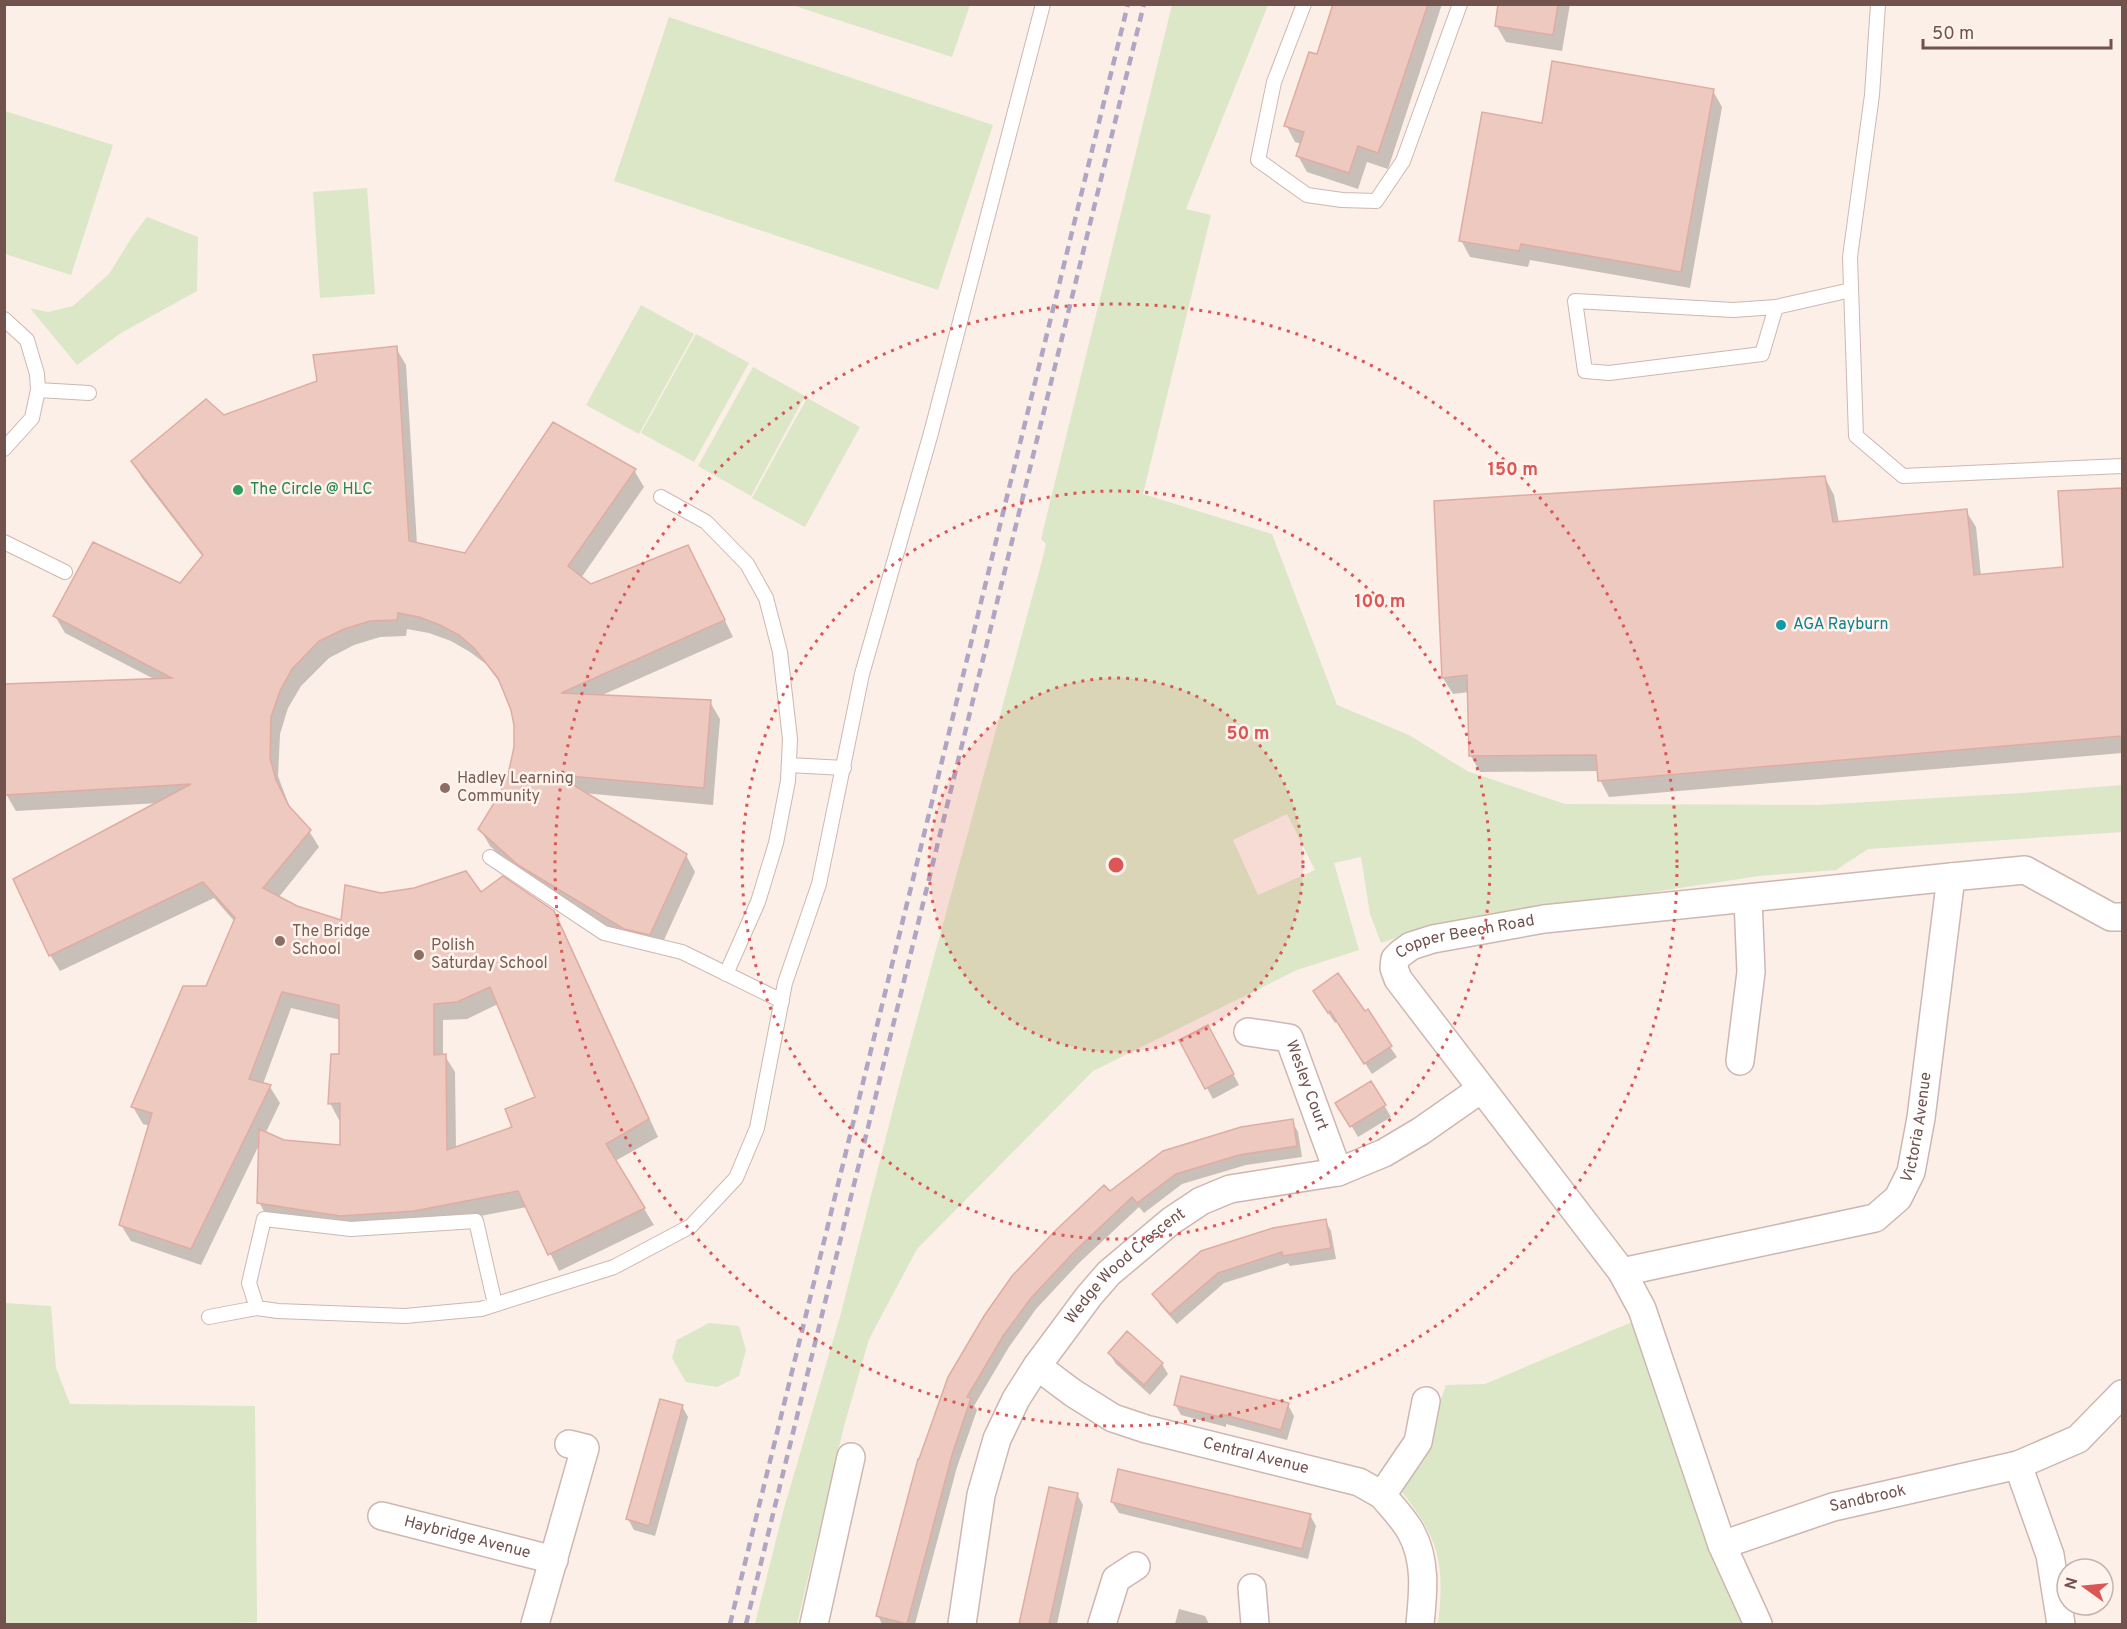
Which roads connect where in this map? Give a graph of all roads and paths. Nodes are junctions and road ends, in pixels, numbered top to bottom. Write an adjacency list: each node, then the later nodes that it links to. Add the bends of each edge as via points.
1 (1043, 4): 16 (lane, via 931,433 862,674)
2 (1304, 4): 3 (lane, via 1274,82 1257,160 1307,195 1342,201 1376,201 1403,161)
3 (1460, 4)
4 (1878, 4): 5 (lane, via 1872,95 1850,257)
5 (1851, 290): 6 (lane); 11 (lane, via 1856,436 1903,476)
6 (1776, 307): 6 (lane, via 1733,310 1575,301 1585,371 1609,373 1762,354)
7 (4, 319): 8 (lane, via 27,340)
8 (38, 390): 9 (lane); 10 (lane, via 32,418)
9 (89, 393)
10 (4, 449)
11 (2122, 466)
12 (661, 497): 15 (lane, via 706,522 747,564 766,598 780,652 790,739)
13 (4, 542): 14 (lane)
14 (65, 572)
15 (789, 765): 16 (lane); 21 (lane, via 776,843 758,902)
16 (844, 768): 22 (lane, via 819,884)
17 (490, 857): 21 (lane, via 604,933 682,951)
18 (1951, 877): 19 (street, Copper Beech Road); 20 (street, Copper Beech Road, via 2025,870 2110,917); 27 (street, Victoria Avenue, via 1921,1118 1911,1172 1898,1198 1875,1218)
19 (1748, 899): 24 (street, via 1751,972); 25 (street, Copper Beech Road, via 1544,920 1433,939 1400,954 1394,968 1398,979)
20 (2122, 917)
21 (726, 974): 22 (lane)
22 (782, 1001): 28 (lane, via 757,1128 736,1178 691,1227 614,1267)
23 (1248, 1032): 26 (street, Wesley Court, via 1289,1038)
24 (1740, 1061)
25 (1480, 1089): 26 (street, Wedge Wood Crescent, via 1393,1148); 27 (street, Copper Beech Road)
26 (1338, 1172): 31 (street, Wedge Wood Crescent, via 1230,1189 1201,1201 1109,1273)
27 (1622, 1272): 39 (street, via 1641,1309)
28 (495, 1304): 29 (lane, via 481,1309 405,1316); 29 (lane, via 476,1221 351,1229 264,1219 249,1283)
29 (257, 1308): 30 (lane)
30 (209, 1317)
31 (1037, 1366): 37 (street, Central Avenue, via 1113,1418 1359,1482); 45 (street, Wedge Wood Crescent, via 997,1439 981,1496)
32 (2122, 1394): 36 (street, Sandbrook, via 2078,1439)
33 (1426, 1401): 37 (street, via 1418,1442)
34 (585, 1448): 40 (street, Haybridge Avenue)
35 (851, 1457): 44 (street)
36 (2018, 1465): 39 (street, Sandbrook, via 1833,1507); 50 (street, via 2050,1555)
37 (1383, 1495): 48 (street, via 1411,1532 1418,1551 1423,1572)
38 (382, 1516): 40 (street, Haybridge Avenue)
39 (1722, 1545): 49 (street)
40 (554, 1560): 43 (street, Haybridge Avenue)
41 (1136, 1566): 46 (street, via 1116,1579)
42 (1252, 1588): 47 (street)
43 (535, 1624)
44 (814, 1624)
45 (962, 1624)
46 (1102, 1624)
47 (1255, 1624)
48 (1420, 1624)
49 (1758, 1624)
50 (2061, 1624)

